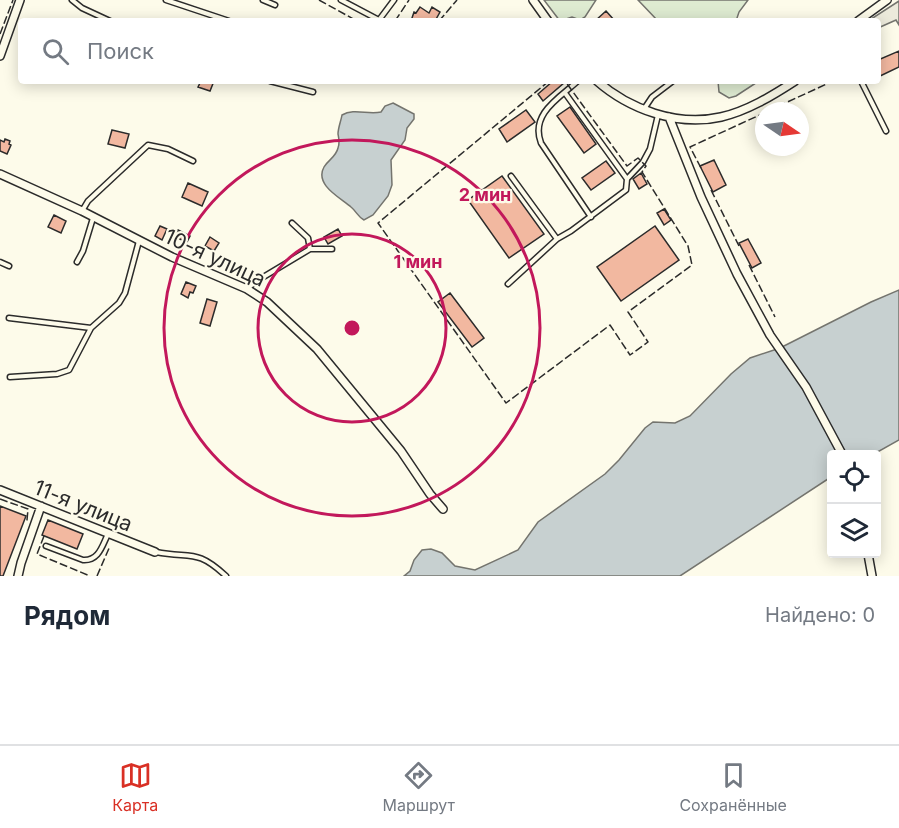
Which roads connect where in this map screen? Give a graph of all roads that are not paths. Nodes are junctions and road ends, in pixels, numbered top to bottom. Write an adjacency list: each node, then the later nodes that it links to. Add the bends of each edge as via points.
1 (20, 0): 16 (street)
2 (72, 0): 10 (lane)
3 (166, 0): 11 (lane)
4 (263, 0): 9 (lane)
5 (341, 0): 12 (lane)
6 (394, 0): 13 (lane)
7 (533, 0): 14 (street)
8 (888, 0): 15 (street)
9 (275, 5)
10 (104, 18)
11 (220, 18)
12 (375, 18)
13 (380, 18)
14 (546, 18)
15 (862, 18)
16 (0, 56)
17 (282, 84): 23 (lane)
18 (575, 84): 24 (lane)
19 (601, 84): 25 (street)
20 (669, 84): 25 (lane)
21 (790, 84): 27 (street, via 721,117)
22 (862, 84): 28 (lane)
23 (313, 92)
24 (565, 93): 32 (lane); 35 (lane, via 544,111 538,136)
25 (644, 109): 26 (street)
26 (658, 114): 27 (street); 32 (lane, via 650,149)
27 (669, 117): 49 (street, via 696,187 737,274)
28 (886, 131)
29 (193, 160): 33 (lane, via 148,145)
30 (0, 174): 33 (street, 10-я улица)
31 (511, 176): 37 (lane)
32 (627, 179): 35 (lane, via 626,190)
33 (82, 211): 34 (street, 10-я улица)
34 (93, 217): 38 (street, 10-я улица); 42 (lane)
35 (591, 217): 37 (lane)
36 (292, 223): 39 (lane, via 308,238)
37 (557, 239): 44 (lane)
38 (139, 241): 45 (street, 10-я улица); 47 (lane, via 125,294)
39 (310, 249): 40 (lane); 45 (lane)
40 (332, 249)
41 (0, 262): 43 (lane)
42 (77, 262)
43 (9, 266)
44 (508, 284)
45 (247, 289): 52 (street, 10-я улица, via 267,302 317,349)
46 (9, 318): 47 (lane)
47 (91, 328): 48 (lane, via 69,370)
48 (10, 378)
49 (840, 450)
50 (0, 490): 51 (street, 11-я улица)
51 (41, 506): 53 (street, 11-я улица); 57 (street)
52 (443, 509)
53 (108, 533): 54 (lane, via 97,556 89,560); 55 (street, 11-я улица)
54 (46, 546)
55 (154, 552): 58 (lane, via 200,556)
56 (869, 558): 59 (street)
57 (18, 576)
58 (226, 576)
59 (873, 576)

